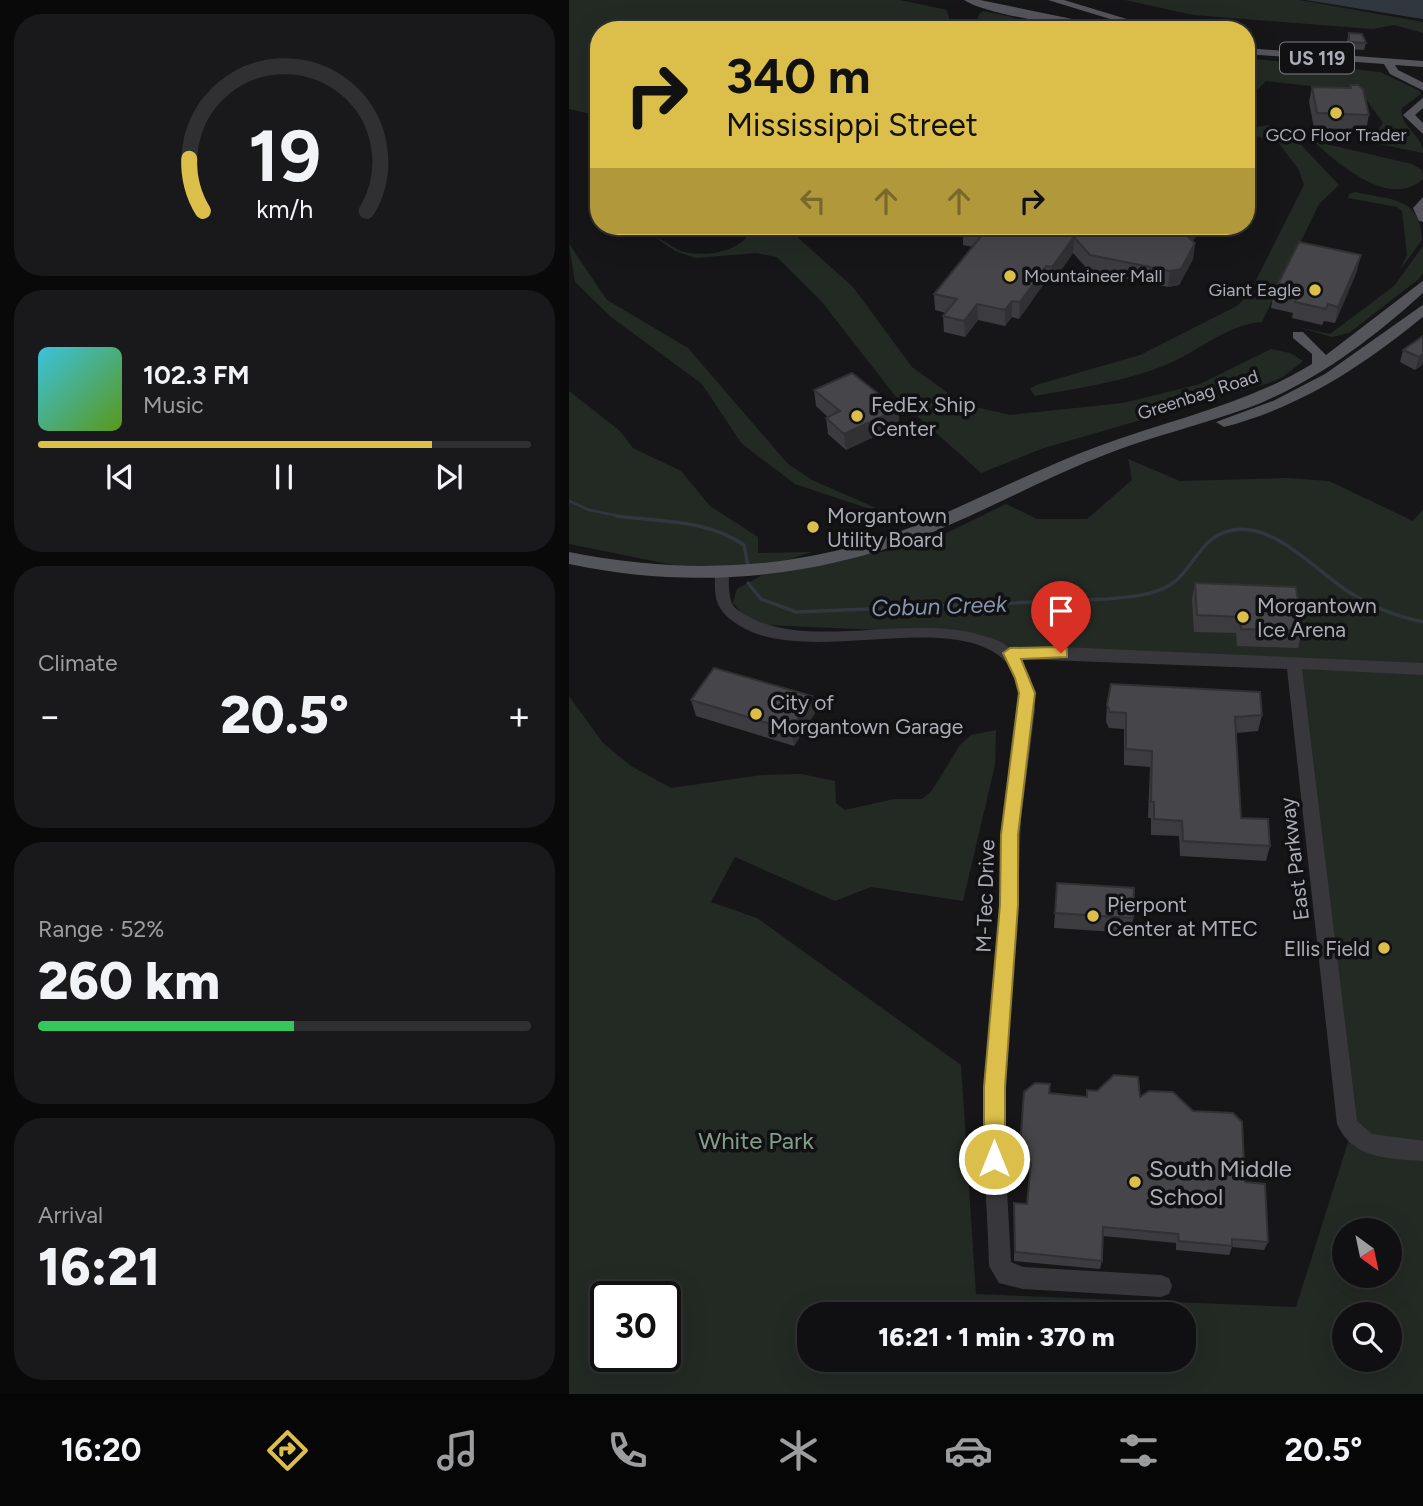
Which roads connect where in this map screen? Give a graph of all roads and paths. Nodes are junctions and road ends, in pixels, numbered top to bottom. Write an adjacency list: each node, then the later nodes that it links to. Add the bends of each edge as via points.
1 (969, 0): 3 (main road)
2 (1053, 0): 4 (main road)
3 (1066, 21)
4 (1126, 21)
5 (1255, 52): 6 (main road, US 119)
6 (1388, 62): 7 (main road, US 119); 8 (main road)
7 (1423, 64): 8 (main road, via 1404,69)
8 (1405, 78): 9 (main road)
9 (1423, 88)
10 (1423, 100): 11 (main road, via 1409,115)
11 (1423, 132)
12 (1423, 200): 13 (main road, via 1419,208)
13 (1423, 218)
14 (1423, 284): 17 (main road, Greenbag Road)
15 (1423, 308): 18 (main road, Greenbag Road, via 1334,374 1273,408)
16 (1298, 335): 17 (main road, via 1319,354)
17 (1319, 367): 18 (main road, Greenbag Road, via 1263,396)
18 (1120, 443): 20 (main road, Greenbag Road, via 883,544 814,562)
19 (569, 558): 20 (main road, Greenbag Road, via 624,569)
20 (722, 573): 21 (street, via 724,601 730,613 756,629 819,635 967,634)
21 (1010, 653): 22 (street); 25 (street, M-Tec Drive, via 1027,693 1010,835 994,1087 1000,1266 1007,1275 1023,1278)
22 (1294, 663): 23 (street); 24 (street, East Parkway, via 1347,1124 1360,1141)
23 (1423, 669)
24 (1423, 1151)
25 (1161, 1286)

